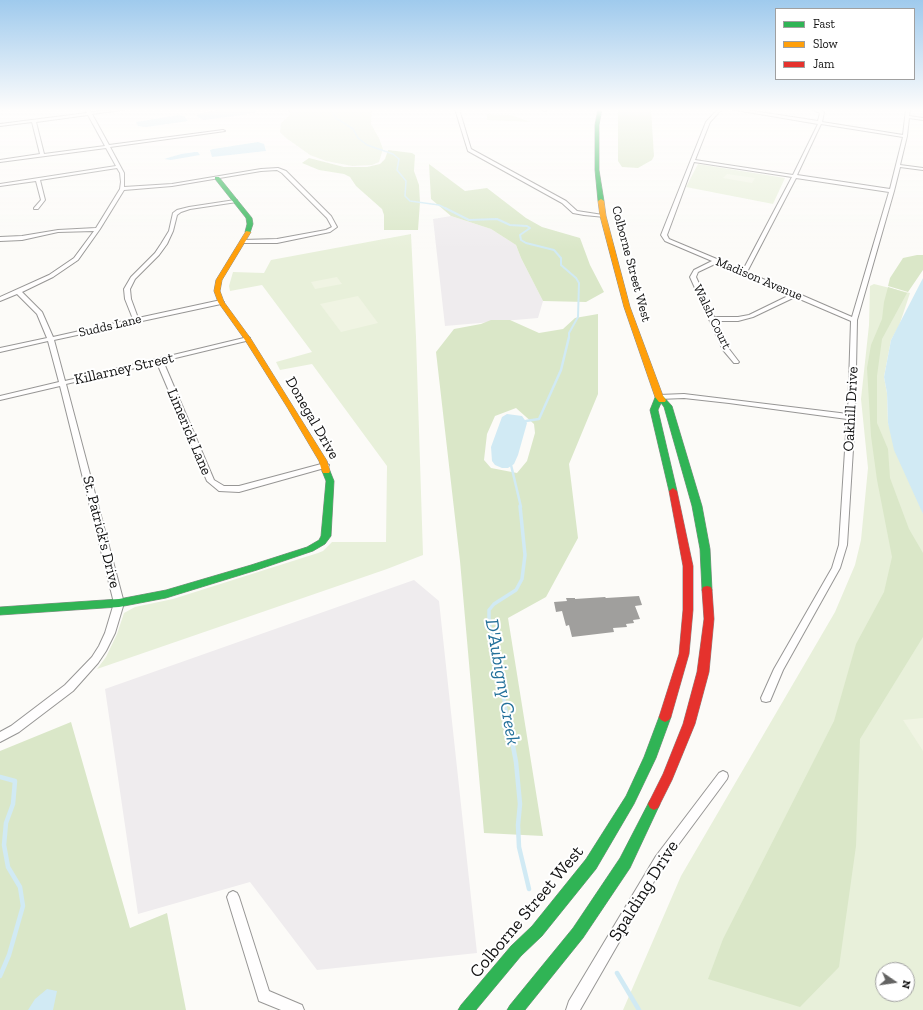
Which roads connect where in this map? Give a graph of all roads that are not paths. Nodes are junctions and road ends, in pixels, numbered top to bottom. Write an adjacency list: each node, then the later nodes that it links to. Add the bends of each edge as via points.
1 (42, 156): 8 (street)
2 (113, 156): 11 (street)
3 (480, 156): 21 (street, via 564,202 575,212)
4 (597, 156): 21 (main road, Colborne Street West)
5 (696, 156): 9 (street)
6 (804, 156): 13 (street)
7 (900, 156): 10 (street, Oakhill Drive)
8 (0, 161)
9 (694, 161): 13 (street); 25 (street, Madison Avenue, via 664,235 667,240)
10 (898, 166): 12 (street); 18 (street, Oakhill Drive)
11 (118, 167): 15 (street); 17 (street, via 123,178)
12 (923, 170)
13 (795, 176): 18 (street); 26 (street)
14 (217, 178): 17 (street, via 167,186); 19 (main road, Donegal Drive); 24 (street, via 268,169 281,170 329,217 335,227 328,231 277,241)
15 (38, 179): 16 (street); 20 (street, via 43,200)
16 (0, 184)
17 (122, 189): 22 (street)
18 (892, 191): 33 (street, Oakhill Drive)
19 (236, 201): 24 (main road, Donegal Drive, via 249,218 249,230); 32 (street, via 189,208 175,214 171,231 164,244 133,278 127,289)
20 (36, 208)
21 (602, 216): 41 (main road, Colborne Street West, via 627,307)
22 (98, 229): 23 (street, via 58,231 22,238); 27 (street, via 72,262 51,276)
23 (0, 239)
24 (243, 242): 30 (main road, Donegal Drive, via 216,288)
25 (717, 261): 26 (street, Madison Avenue); 31 (street, Walsh Court, via 696,271 692,277)
26 (744, 273): 28 (street, Madison Avenue)
27 (18, 292): 29 (street); 34 (street, St. Patrick's Drive, via 40,313)
28 (796, 294): 31 (street, via 751,316 738,319); 33 (street, Madison Avenue)
29 (0, 299)
30 (221, 302): 32 (street, Sudds Lane); 35 (main road, Donegal Drive)
31 (711, 319): 38 (street, Walsh Court, via 726,350)
32 (136, 320): 34 (street, Sudds Lane)
33 (854, 320): 42 (street, Oakhill Drive)
34 (51, 339): 36 (street, Sudds Lane); 39 (street, St. Patrick's Drive)
35 (248, 339): 37 (street, Killarney Street); 43 (main road, Donegal Drive, via 292,407)
36 (0, 350)
37 (159, 360): 39 (street, Killarney Street); 43 (street, Limerick Lane, via 211,481 216,486 222,489 239,489)
38 (736, 362)
39 (62, 383): 40 (street, Killarney Street); 44 (street, St. Patrick's Drive)
40 (0, 398)
41 (659, 398): 42 (street, via 684,396); 51 (main road, Colborne Street West, via 654,410 688,566 684,654 671,700 650,758 630,800 590,864 537,931 516,951); 52 (main road, Colborne Street West, via 668,406 697,506 705,549 709,619 703,672 689,724 668,776 625,863 578,933)
42 (851, 417): 46 (street, Oakhill Drive, via 843,545 836,568 779,669)
43 (325, 465): 44 (main road, Donegal Drive, via 330,481 326,536 316,546 180,591)
44 (119, 603): 45 (main road, Donegal Drive); 47 (street, St. Patrick's Drive, via 110,633 95,660 69,688 15,729)
45 (0, 611)
46 (766, 698)
47 (0, 737)
48 (723, 776): 53 (street, Spalding Drive, via 660,860)
49 (233, 897): 50 (street, via 264,996)
50 (297, 1010)
51 (466, 1010)
52 (515, 1010)
53 (573, 1010)

